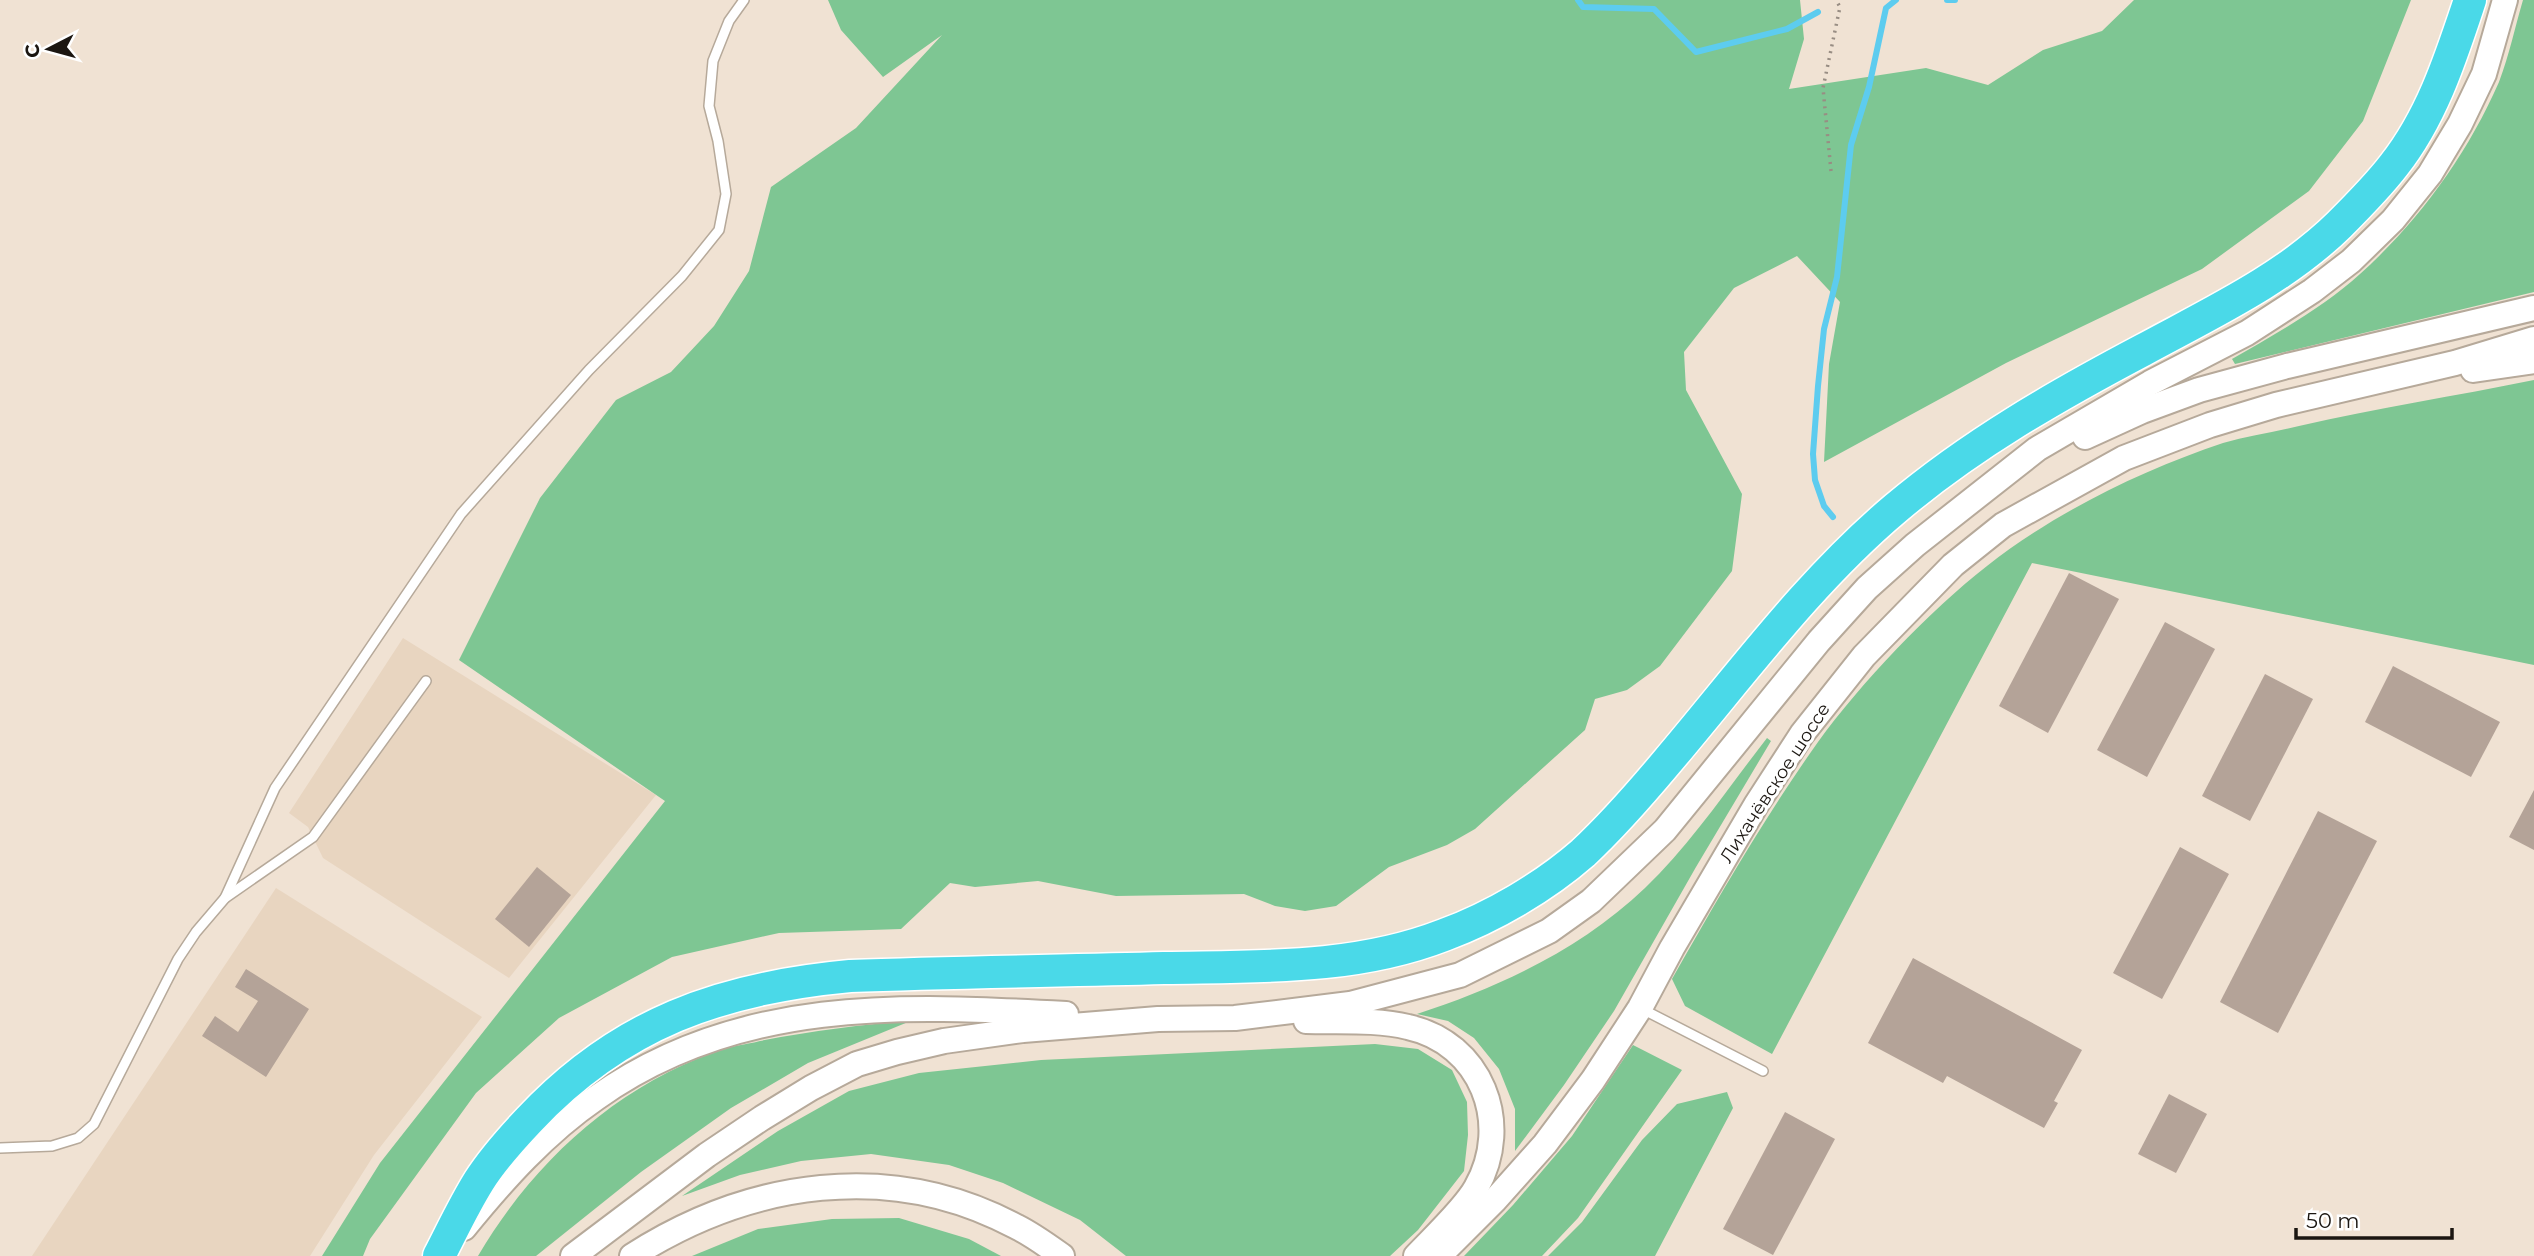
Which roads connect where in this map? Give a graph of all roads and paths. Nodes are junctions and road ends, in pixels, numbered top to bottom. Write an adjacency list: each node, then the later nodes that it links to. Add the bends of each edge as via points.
1 (744, 0): 12 (lane, via 729,21 713,61 709,106 726,194 719,230 682,276 589,370 461,514 275,788)
2 (1836, 0): 5 (path, via 1840,7 1823,88)
3 (2470, 0): 18 (highway, via 2449,64 2425,116 2395,164 2337,227 2293,263 2237,299 2062,394 1947,466 1838,560 1680,747 1580,856 1505,906 1445,935 1395,951 1304,966 850,976 765,987 702,1006 632,1036 582,1069 545,1103 478,1181)
4 (2505, 0): 10 (main road, via 2484,74 2460,124 2430,174 2351,261 2247,333 2037,449)
5 (1830, 172)
6 (2534, 308): 10 (main road, via 2199,390 2092,433)
7 (2534, 339): 9 (main road)
8 (2534, 361): 9 (main road)
9 (2378, 382): 13 (main road, Лихачёвское шоссе, via 2249,413 2124,458 2003,525 1953,565 1864,656 1802,734)
10 (1995, 484): 14 (main road, via 1960,508 1867,589 1665,830 1581,909 1549,931 1460,975 1350,1004)
11 (426, 681): 12 (lane, via 313,837)
12 (225, 898): 17 (lane, via 178,959 94,1124 78,1138 52,1146)
13 (1640, 1008): 16 (lane); 23 (main road, Лихачёвское шоссе, via 1545,1144)
14 (1235, 1018): 15 (main road); 22 (main road, via 1408,1027 1447,1043 1468,1062 1491,1111 1488,1158 1476,1188)
15 (1158, 1019): 18 (main road, via 910,1008 809,1016 721,1035 638,1072 596,1098 516,1166); 19 (main road, via 944,1041 857,1064 707,1155)
16 (1763, 1071)
17 (0, 1148)
18 (440, 1256)
19 (573, 1256)
20 (632, 1256): 21 (main road, via 703,1216 738,1204 810,1188 866,1186 913,1191 986,1211)
21 (1062, 1256)
22 (1416, 1256)
23 (1439, 1256)

